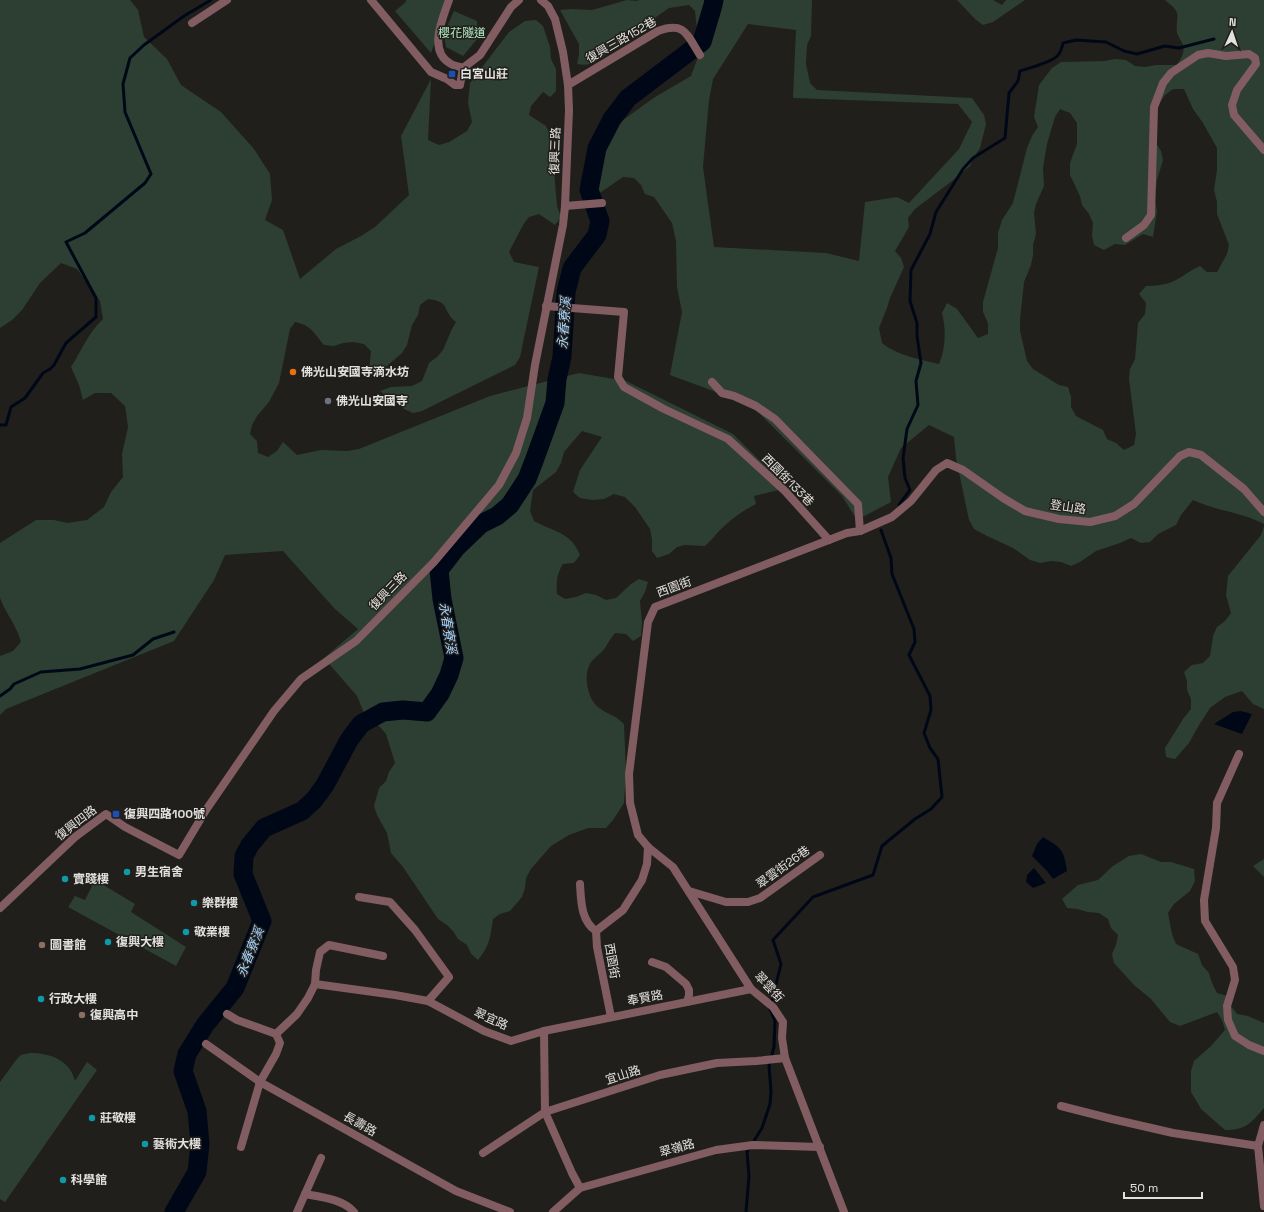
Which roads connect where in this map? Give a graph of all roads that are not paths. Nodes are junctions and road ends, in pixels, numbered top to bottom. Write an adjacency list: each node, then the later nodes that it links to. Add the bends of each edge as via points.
1 (227, 0): 6 (street)
2 (372, 0): 8 (street, via 431,72 455,85 460,84)
3 (449, 0): 8 (street, via 438,34 439,46 442,56 450,63)
4 (519, 0): 8 (street, via 511,7 480,55)
5 (541, 0): 9 (street, 復興三路, via 548,6 555,19)
6 (192, 23)
7 (700, 55): 9 (street, 復興三路152巷, via 684,30 668,27)
8 (463, 68)
9 (568, 85): 12 (street, 復興三路)
10 (1264, 150): 13 (street, via 1234,114 1232,105 1236,90 1256,64 1255,58 1249,54 1198,55 1171,73 1163,83 1154,107 1151,214 1144,225)
11 (602, 203): 12 (street)
12 (565, 206): 14 (street, 復興三路, via 564,224)
13 (1126, 238)
14 (546, 306): 18 (street, 西園街133巷, via 624,312 618,377 620,382 629,391 728,438 785,491); 21 (street, 復興三路, via 527,418 516,453 499,485 434,562 356,641 301,679 274,711 206,810)
15 (712, 382): 17 (street, via 722,393 756,406 775,419 858,504)
16 (1264, 512): 17 (street, 登山路, via 1244,489 1201,455 1189,452 1180,456 1134,504 1115,516 1090,522 1059,519 1025,511 970,474 947,464 936,470 911,501 892,517)
17 (860, 531): 18 (street, 西園街)
18 (829, 540): 20 (street, 西園街, via 655,607 648,622 629,774 630,803 638,835)
19 (1240, 754): 39 (street, via 1218,803 1204,900 1205,921 1233,967 1235,980 1227,1006 1228,1020 1235,1036)
20 (648, 847): 24 (street, 翠雲街, via 673,867); 27 (street, 西園街, via 647,864 642,880 622,910)
21 (179, 855): 26 (street, 復興四路, via 106,814 75,837)
22 (820, 855): 24 (street, 翠雲街26巷, via 760,898 748,902 726,902)
23 (580, 884): 27 (street, via 585,918)
24 (689, 891): 31 (street, 翠雲街)
25 (359, 897): 32 (street, via 390,902 415,930 449,977)
26 (0, 908)
27 (596, 930): 35 (street, 西園街)
28 (382, 956): 30 (street, via 329,945 320,952)
29 (652, 962): 33 (street, via 666,967 686,984 689,990)
30 (315, 984): 32 (street, 翠宜路); 37 (street, via 297,1014)
31 (751, 989): 33 (street, 奉賢路); 40 (street, 翠雲街, via 773,1007 783,1022)
32 (428, 1001): 36 (street, 翠宜路, via 484,1031 511,1041)
33 (687, 1002): 35 (street, 奉賢路)
34 (227, 1014): 37 (street)
35 (611, 1017): 36 (street, 奉賢路)
36 (544, 1031): 43 (street)
37 (276, 1034): 41 (street, via 280,1044)
38 (206, 1044): 41 (street, 長壽路)
39 (1264, 1051)
40 (785, 1058): 43 (street, 宜山路, via 717,1063 660,1075); 47 (street, 翠雲街)
41 (260, 1082): 46 (street); 55 (street, 長壽路, via 456,1191)
42 (1062, 1106): 45 (street, via 1173,1133)
43 (545, 1112): 48 (street, 宜山路); 50 (street)
44 (1264, 1125): 45 (street)
45 (1258, 1146): 52 (street)
46 (241, 1147)
47 (820, 1147): 50 (street, 翠嶺路, via 753,1145 716,1150); 57 (street, 翠雲街)
48 (483, 1153)
49 (321, 1158): 51 (street)
50 (580, 1188): 56 (street, 翠嶺路)
51 (305, 1194): 53 (street); 54 (street, via 330,1199 350,1207)
52 (1264, 1206)
53 (297, 1212)
54 (354, 1212)
55 (510, 1212)
56 (553, 1212)
57 (844, 1212)

